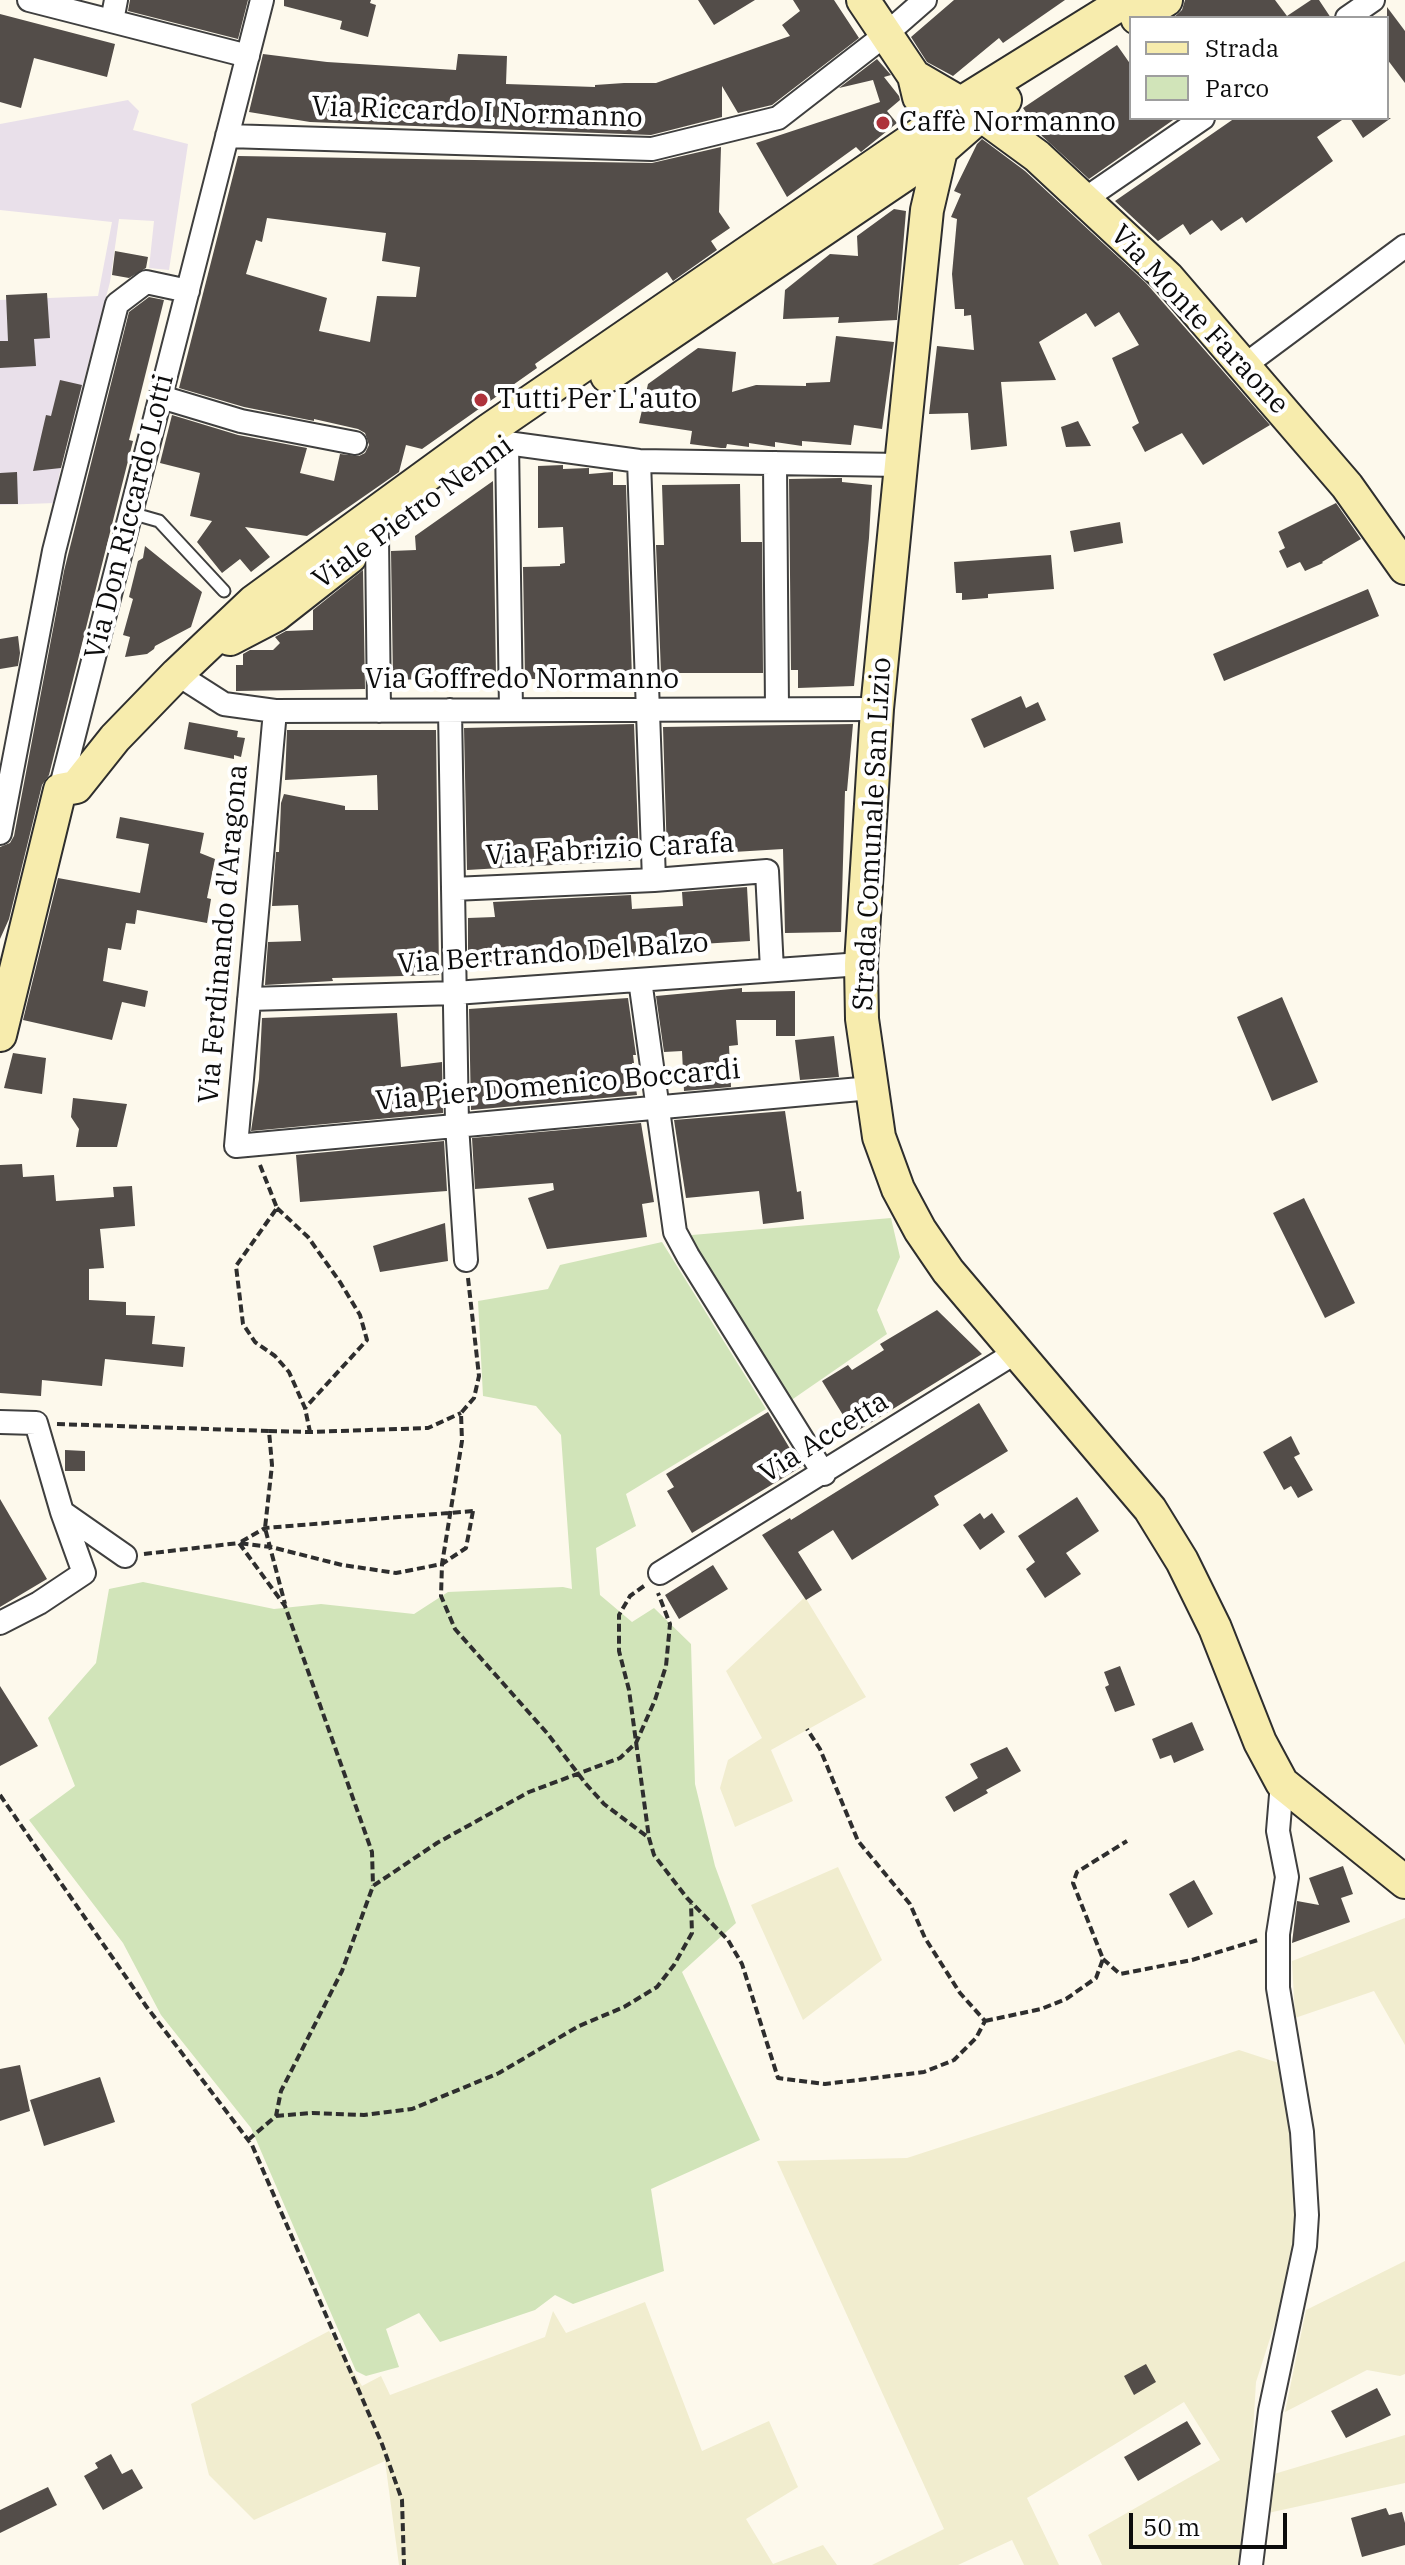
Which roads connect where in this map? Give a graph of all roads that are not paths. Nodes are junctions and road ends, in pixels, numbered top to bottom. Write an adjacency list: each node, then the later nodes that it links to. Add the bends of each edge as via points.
1 (29, 0): 8 (street)
2 (262, 0): 13 (street, Via Don Riccardo Lotti)
3 (863, 0): 12 (street)
4 (925, 0): 12 (street, Via Riccardo I Normanno)
5 (1127, 0): 15 (street, Viale Pietro Nenni)
6 (1166, 0): 9 (street)
7 (1373, 0): 10 (street)
8 (114, 11): 13 (street)
9 (1140, 16)
10 (1350, 16)
11 (1129, 23): 15 (street, Viale Pietro Nenni)
12 (885, 35): 14 (street); 17 (street, Via Riccardo I Normanno, via 778,118 652,149)
13 (248, 56): 17 (street, Via Don Riccardo Lotti)
14 (914, 76): 15 (street, Via Monte Faraone); 18 (street)
15 (971, 109): 18 (street, Viale Pietro Nenni); 19 (street, Via Monte Faraone, via 1037,156)
16 (1200, 120): 19 (street)
17 (227, 136): 21 (street, Via Don Riccardo Lotti)
18 (934, 140): 25 (street, Viale Pietro Nenni); 28 (street, Strada Comunale San Lizio); 33 (street, Viale Pietro Nenni, via 489,430 253,602)
19 (1085, 199): 22 (street, Via Monte Faraone, via 1168,278)
20 (1405, 246): 22 (street)
21 (188, 291): 23 (street, Via Don Riccardo Lotti); 42 (street, via 146,282 117,304 54,551)
22 (1245, 365): 31 (street, Via Monte Faraone, via 1347,486)
23 (161, 397): 24 (street, via 241,421); 29 (street, Via Don Riccardo Lotti)
24 (355, 443)
25 (507, 443): 26 (street); 30 (street, Viale Pietro Nenni); 37 (street)
26 (639, 461): 27 (street); 38 (street)
27 (775, 463): 28 (street); 34 (street)
28 (901, 465): 35 (street, Strada Comunale San Lizio)
29 (131, 513): 32 (lane, via 159,521); 41 (street, Via Don Riccardo Lotti)
30 (377, 536): 33 (street, Viale Pietro Nenni, via 276,615); 40 (street)
31 (1405, 568)
32 (224, 591)
33 (188, 664): 39 (street, Via Goffredo Normanno, via 224,704); 41 (street, Viale Pietro Nenni, via 115,738 76,787)
34 (777, 709): 35 (street, Via Goffredo Normanno); 38 (street, Via Goffredo Normanno)
35 (877, 709): 45 (street, Strada Comunale San Lizio)
36 (450, 710): 37 (street, Via Goffredo Normanno); 40 (street, Via Goffredo Normanno); 44 (street)
37 (511, 710): 38 (street, Via Goffredo Normanno)
38 (647, 710): 43 (street)
39 (275, 711): 40 (street, Via Goffredo Normanno); 49 (street, Via Ferdinando d'Aragona)
40 (379, 711)
41 (60, 790): 50 (street, Via Don Riccardo Lotti)
42 (0, 833)
43 (654, 880): 44 (street, Via Fabrizio Carafa); 46 (street, Via Fabrizio Carafa, via 767,871)
44 (453, 889): 48 (street)
45 (861, 964): 46 (street, Via Bertrando Del Balzo); 51 (street, Strada Comunale San Lizio)
46 (772, 970): 47 (street, Via Bertrando Del Balzo)
47 (640, 980): 48 (street, Via Bertrando Del Balzo); 52 (street)
48 (455, 993): 49 (street, Via Bertrando Del Balzo); 53 (street)
49 (249, 999): 54 (street, Via Ferdinando d'Aragona, via 236,1146)
50 (0, 1035)
51 (871, 1088): 52 (street, Via Pier Domenico Boccardi); 56 (street, Strada Comunale San Lizio, via 879,1137 920,1230 948,1271)
52 (658, 1106): 53 (street, Via Pier Domenico Boccardi); 58 (street, via 675,1232)
53 (457, 1125): 54 (street, Via Pier Domenico Boccardi); 55 (street)
54 (251, 1144)
55 (466, 1260)
56 (1018, 1351): 58 (street, Via Accetta); 63 (street, Strada Comunale San Lizio, via 1150,1509 1182,1561)
57 (0, 1422): 59 (street, via 36,1423)
58 (824, 1474): 61 (street, Via Accetta)
59 (62, 1512): 60 (street); 62 (street, via 84,1573)
60 (125, 1556)
61 (660, 1573)
62 (0, 1623)
63 (1282, 1783): 64 (street); 65 (street, via 1278,1831 1287,1877 1278,1934 1278,1988 1302,2132 1307,2215 1270,2411)
64 (1405, 1882)
65 (1251, 2565)

